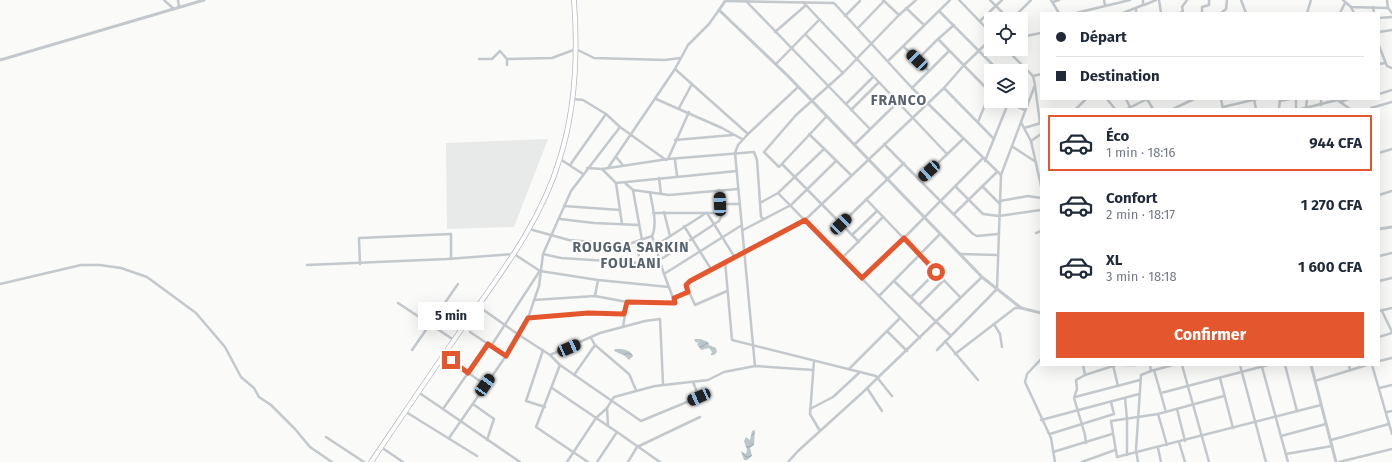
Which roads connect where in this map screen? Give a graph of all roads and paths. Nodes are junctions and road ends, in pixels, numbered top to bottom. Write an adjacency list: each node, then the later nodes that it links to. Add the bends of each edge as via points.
1 (164, 0): 40 (street)
2 (178, 0): 35 (street)
3 (204, 0): 35 (street)
4 (574, 0): 81 (highway)
5 (726, 0): 23 (street); 41 (street)
6 (916, 0): 36 (street)
7 (950, 0): 42 (street)
8 (959, 0): 64 (street)
9 (990, 0): 32 (street)
10 (1002, 0): 32 (street)
11 (1031, 0): 44 (street)
12 (1059, 0): 26 (street)
13 (1104, 0): 29 (street)
14 (1130, 0): 29 (street)
15 (1143, 0): 30 (street)
16 (1157, 0): 30 (street); 48 (street)
17 (1187, 0): 49 (street)
18 (1209, 0): 50 (street, via 1209,5 1202,7)
19 (1227, 0): 51 (street, via 1226,9)
20 (1241, 0): 37 (street)
21 (1311, 0): 54 (street)
22 (1387, 0): 38 (street)
23 (746, 1): 28 (street); 70 (street)
24 (860, 1): 60 (street)
25 (883, 1): 59 (street); 68 (street)
26 (1052, 1): 45 (street)
27 (1344, 1): 33 (street); 55 (street)
28 (803, 2): 31 (street); 60 (street, via 833,3)
29 (1105, 5): 46 (street)
30 (1143, 5): 39 (street)
31 (805, 6): 63 (street); 70 (street)
32 (996, 6): 43 (street); 64 (street)
33 (1351, 6): 34 (street); 56 (street)
34 (1373, 7): 38 (street); 57 (street)
35 (179, 8): 40 (street)
36 (906, 8): 59 (street); 65 (street)
37 (1244, 8): 52 (street); 53 (street)
38 (1388, 8): 58 (street)
39 (1136, 9): 47 (street)
40 (174, 10): 88 (street)
41 (719, 10): 85 (street); 93 (street)
42 (939, 11): 65 (street); 66 (street)
43 (1002, 12)
44 (1019, 12)
45 (1058, 12)
46 (1080, 12)
47 (1126, 12)
48 (1161, 12)
49 (1182, 12)
50 (1202, 12)
51 (1222, 12)
52 (1242, 12)
53 (1246, 12)
54 (1307, 12)
55 (1340, 12)
56 (1354, 12)
57 (1374, 12)
58 (1392, 13)
59 (899, 15): 76 (street)
60 (845, 16): 68 (street)
61 (1392, 17): 62 (street)
62 (1380, 18)
63 (819, 20): 73 (street); 89 (street)
64 (980, 21): 67 (street)
65 (924, 25): 78 (street)
66 (954, 25): 75 (street); 83 (street)
67 (984, 25)
68 (858, 28): 76 (street)
69 (1392, 30): 71 (street)
70 (775, 32): 79 (street)
71 (1380, 32)
72 (1040, 33): 74 (street)
73 (806, 35): 79 (street); 101 (street)
74 (1028, 36)
75 (938, 39): 82 (street); 90 (street)
76 (872, 44): 89 (street); 91 (street)
77 (984, 45): 83 (street)
78 (903, 46): 90 (street); 91 (street)
79 (791, 48): 93 (street); 109 (street)
80 (1380, 48): 92 (street)
81 (576, 49): 85 (street, via 594,58); 87 (street, via 552,58); 116 (highway)
82 (949, 50): 97 (street); 100 (street)
83 (979, 50): 94 (street); 97 (street)
84 (1013, 56): 103 (street)
85 (680, 58): 99 (street)
86 (479, 59): 87 (street, via 492,59 500,51)
87 (508, 59): 96 (street)
88 (0, 60)
89 (857, 60): 101 (street); 104 (street)
90 (917, 60): 100 (street)
91 (888, 61): 111 (street)
92 (1386, 62): 95 (street); 98 (street, via 1387,66)
93 (776, 64): 110 (street)
94 (992, 64)
95 (1380, 64)
96 (507, 65)
97 (964, 65): 107 (street); 112 (street)
98 (1392, 68)
99 (675, 69): 106 (street); 115 (street)
100 (928, 70): 111 (street)
101 (843, 73): 109 (street)
102 (1040, 74): 103 (street)
103 (1033, 76): 108 (street)
104 (873, 77): 105 (street); 129 (street)
105 (879, 82): 126 (street); 144 (street)
106 (692, 84): 132 (street); 157 (street)
107 (984, 85)
108 (1035, 85): 145 (street); 150 (street)
109 (829, 86): 125 (street); 129 (street)
110 (798, 87): 125 (street); 157 (street)
111 (912, 88): 127 (street)
112 (944, 88): 127 (street); 151 (street)
113 (1392, 90): 114 (street)
114 (1380, 94)
115 (656, 98): 132 (street); 159 (street)
116 (573, 99): 147 (street, via 583,100); 176 (highway)
117 (1085, 100): 136 (street)
118 (1108, 100): 137 (street)
119 (1145, 100): 138 (street)
120 (1192, 100): 131 (street)
121 (1251, 100): 140 (street)
122 (1307, 100): 141 (street)
123 (1320, 100): 130 (street)
124 (1337, 100): 130 (street); 142 (street)
125 (811, 102): 148 (street); 185 (street, via 765,150 779,167)
126 (898, 102): 149 (street); 156 (street)
127 (928, 102): 149 (street); 163 (street)
128 (1392, 102): 143 (street)
129 (846, 104): 144 (street)
130 (1321, 105): 141 (street)
131 (1180, 106): 139 (street)
132 (680, 108): 146 (street)
133 (984, 108): 151 (street)
134 (1006, 108): 164 (street)
135 (1021, 108): 145 (street)
136 (1077, 108)
137 (1114, 108)
138 (1129, 108)
139 (1175, 108)
140 (1223, 108)
141 (1306, 108)
142 (1349, 108)
143 (1371, 108)
144 (851, 110): 156 (street)
145 (1025, 110): 152 (street)
146 (688, 112): 160 (street); 165 (street)
147 (606, 114): 154 (street); 186 (street)
148 (826, 117): 158 (street); 168 (street)
149 (912, 117): 167 (street); 174 (street)
150 (1040, 117)
151 (978, 122): 164 (street)
152 (1021, 122): 155 (street); 169 (street)
153 (1040, 123): 155 (street)
154 (620, 127): 159 (street); 187 (street)
155 (1024, 128): 166 (street)
156 (870, 129): 168 (street)
157 (748, 134): 162 (street)
158 (809, 134): 170 (street); 185 (street)
159 (631, 135): 175 (street); 177 (street)
160 (733, 135): 162 (street); 165 (street)
161 (1040, 135): 166 (street)
162 (742, 139): 173 (street)
163 (963, 139): 174 (street); 179 (street)
164 (994, 139): 179 (street)
165 (675, 140): 177 (street)
166 (1031, 141): 182 (street)
167 (884, 144): 178 (street); 183 (street)
168 (854, 146): 178 (street)
169 (1012, 147): 182 (street); 194 (street)
170 (824, 149): 181 (street); 196 (street)
171 (1392, 149): 172 (street)
172 (1380, 152)
173 (735, 153): 180 (street); 190 (street); 218 (street, via 754,152 757,157)
174 (947, 154): 199 (street)
175 (616, 157): 184 (street); 188 (street)
176 (560, 159): 186 (street); 246 (highway)
177 (667, 159): 180 (street); 184 (street)
178 (867, 159): 193 (street); 198 (street)
179 (984, 159): 191 (street); 204 (street)
180 (676, 160): 195 (street)
181 (836, 161): 193 (street); 206 (street)
182 (1036, 162): 200 (street)
183 (904, 163): 198 (street); 199 (street)
184 (622, 164): 188 (street)
185 (782, 164): 196 (street)
186 (570, 165): 192 (street)
187 (587, 168): 189 (street); 192 (street)
188 (607, 168): 189 (street)
189 (602, 169): 202 (street)
190 (737, 171): 195 (street); 205 (street)
191 (997, 172): 194 (street); 203 (street)
192 (583, 174): 224 (street)
193 (851, 175): 222 (street)
194 (1001, 175): 219 (street)
195 (677, 176): 197 (street)
196 (795, 177): 206 (street); 211 (street)
197 (659, 178): 201 (street); 212 (street)
198 (887, 179): 215 (street); 235 (street)
199 (920, 180): 216 (street)
200 (1040, 181)
201 (624, 182): 202 (street); 207 (street)
202 (616, 183): 225 (street)
203 (982, 186): 217 (street); 219 (street)
204 (956, 187): 216 (street); 217 (street)
205 (738, 189): 208 (street); 221 (street)
206 (808, 189): 222 (street); 223 (street)
207 (633, 190): 210 (street); 240 (street)
208 (720, 190): 212 (street); 220 (street)
209 (1392, 191): 213 (street)
210 (650, 192): 212 (street); 228 (street)
211 (778, 193): 218 (street); 223 (street)
212 (661, 194)
213 (1380, 195)
214 (1040, 198): 219 (street, via 1028,196)
215 (866, 200): 227 (street); 242 (street)
216 (940, 200): 232 (street); 235 (street)
217 (968, 200): 232 (street); 233 (street, via 983,214)
218 (760, 202): 237 (street, via 761,217)
219 (1000, 202): 233 (street)
220 (720, 204): 221 (street); 231 (street)
221 (740, 204): 243 (street)
222 (823, 204): 238 (street); 242 (street)
223 (791, 205): 237 (street); 238 (street)
224 (564, 206): 225 (street); 236 (street)
225 (620, 210): 239 (street)
226 (1040, 210): 233 (street)
227 (877, 211): 234 (street); 254 (street)
228 (653, 212): 229 (street); 255 (street)
229 (664, 212): 230 (street); 256 (street)
230 (706, 213): 231 (street); 241 (street); 244 (street)
231 (721, 213): 241 (street, via 719,221)
232 (954, 214): 252 (street, via 975,236)
233 (999, 216): 252 (street)
234 (883, 217): 259 (street); 261 (street)
235 (924, 217): 251 (street); 259 (street)
236 (560, 219): 239 (street); 253 (street)
237 (764, 219): 248 (street)
238 (805, 220): 265 (street); 274 (street)
239 (622, 224): 240 (street)
240 (639, 224): 260 (street)
241 (713, 224): 257 (street); 258 (street)
242 (841, 224): 254 (street)
243 (742, 225): 248 (street); 257 (street)
244 (684, 226): 256 (street); 258 (street)
245 (1392, 227): 247 (street)
246 (529, 229): 253 (street); 267 (highway)
247 (1380, 229)
248 (743, 230): 265 (street)
249 (1040, 231): 250 (street)
250 (1036, 233)
251 (940, 234): 269 (street); 270 (street)
252 (998, 234): 271 (street)
253 (553, 235): 262 (street, via 569,240 626,245); 268 (street)
254 (852, 235): 261 (street)
255 (652, 236): 260 (street); 263 (street)
256 (670, 236): 263 (street)
257 (721, 236): 264 (street); 272 (street)
258 (692, 238): 264 (street); 276 (street)
259 (904, 238): 270 (street); 284 (street)
260 (642, 240): 262 (street)
261 (859, 242): 274 (street)
262 (636, 243): 268 (street, via 639,263 561,258)
263 (655, 246): 276 (street)
264 (700, 250): 280 (street); 283 (street)
265 (745, 251): 272 (street); 331 (street)
266 (1392, 253): 273 (street)
267 (514, 254): 275 (street); 281 (street); 305 (highway)
268 (543, 254): 281 (street)
269 (959, 254): 271 (street); 285 (street)
270 (920, 255): 282 (street); 289 (street)
271 (997, 255): 294 (street)
272 (734, 256): 277 (street)
273 (1380, 256)
274 (842, 258): 284 (street)
275 (451, 259): 278 (street); 278 (street, via 450,234 359,238)
276 (660, 260): 283 (street)
277 (725, 261): 280 (street); 296 (street)
278 (360, 264): 279 (street)
279 (307, 265)
280 (711, 269): 295 (street, via 686,284)
281 (540, 271): 287 (street); 302 (street, via 540,282); 316 (street)
282 (936, 272): 288 (street); 299 (street)
283 (664, 274): 293 (street)
284 (862, 278): 298 (street)
285 (982, 278): 294 (street); 300 (street)
286 (1392, 278): 290 (street)
287 (598, 280): 293 (street); 297 (street)
288 (944, 280): 300 (street); 306 (street)
289 (894, 281): 298 (street); 299 (street)
290 (1380, 281)
291 (0, 284): 450 (street, via 81,265 121,268 147,277 196,313 225,347 240,377 295,429 310,448)
292 (458, 284): 315 (street)
293 (668, 287): 301 (street)
294 (997, 289): 307 (street); 323 (street)
295 (688, 292): 296 (street, via 695,305); 301 (street)
296 (727, 292): 331 (street, via 731,338)
297 (595, 296): 302 (street); 303 (street)
298 (879, 296): 313 (street)
299 (911, 297): 306 (street)
300 (960, 297): 314 (street)
301 (674, 298): 303 (street, via 675,303)
302 (534, 300): 312 (street)
303 (627, 302): 311 (street)
304 (398, 303): 315 (street)
305 (478, 306): 316 (street); 327 (highway)
306 (919, 306): 314 (street)
307 (1021, 308): 310 (street); 317 (street, via 1015,308)
308 (1392, 308): 309 (street)
309 (1380, 311): 321 (street)
310 (1040, 313)
311 (624, 314): 312 (street, via 588,313); 318 (street)
312 (528, 318): 322 (street)
313 (900, 318): 319 (street); 326 (street)
314 (936, 321): 323 (street); 326 (street)
315 (431, 324): 327 (street); 333 (street)
316 (504, 324): 322 (street); 329 (street)
317 (994, 324): 332 (street, via 1000,334); 337 (street)
318 (623, 327): 325 (street); 376 (street, via 660,319)
319 (887, 331): 336 (street); 361 (street)
320 (470, 332): 329 (street)
321 (1392, 332): 324 (street)
322 (519, 335): 334 (street); 339 (street)
323 (951, 336): 328 (street)
324 (1380, 337)
325 (591, 338): 330 (street); 338 (street)
326 (920, 338): 336 (street)
327 (454, 340): 385 (highway)
328 (945, 341): 335 (street); 337 (street)
329 (489, 345): 339 (street); 367 (street)
330 (595, 345): 368 (street); 384 (street, via 629,374)
331 (753, 345): 343 (street); 346 (street)
332 (1002, 347)
333 (412, 350)
334 (543, 350): 338 (street); 397 (street, via 526,401)
335 (937, 350)
336 (907, 351): 370 (street)
337 (955, 354): 372 (street)
338 (550, 355): 345 (street)
339 (506, 356): 377 (street)
340 (1392, 358): 344 (street)
341 (451, 360): 367 (street)
342 (1040, 360): 415 (street, via 1027,374 1025,382)
343 (814, 361): 361 (street); 362 (street)
344 (1380, 361)
345 (560, 365): 368 (street); 381 (street)
346 (754, 366): 362 (street); 375 (street)
347 (1083, 366): 369 (street)
348 (1111, 366): 369 (street)
349 (1114, 366): 379 (street)
350 (1151, 366): 363 (street)
351 (1169, 366): 363 (street)
352 (1182, 366): 380 (street)
353 (1240, 366): 366 (street)
354 (1265, 366): 360 (street)
355 (1285, 366): 404 (street)
356 (1311, 366): 374 (street)
357 (1349, 366): 364 (street)
358 (1364, 366): 364 (street)
359 (1372, 366): 383 (street)
360 (1262, 367): 366 (street); 410 (street)
361 (849, 369): 365 (street)
362 (813, 370): 400 (street)
363 (1153, 370): 373 (street, via 1142,374); 386 (street)
364 (1350, 370): 374 (street)
365 (860, 372): 370 (street); 400 (street, via 833,397)
366 (1242, 372): 371 (street); 417 (street)
367 (468, 373): 377 (street); 399 (street)
368 (574, 375): 392 (street)
369 (1085, 375): 390 (street, via 1076,380)
370 (877, 378): 382 (street); 388 (street)
371 (1220, 378): 380 (street); 389 (street)
372 (978, 380)
373 (1140, 380): 379 (street); 387 (street)
374 (1315, 381): 396 (street)
375 (693, 382): 376 (street); 392 (street, via 699,397 641,421)
376 (663, 384): 384 (street)
377 (485, 385): 394 (street)
378 (1392, 385): 383 (street)
379 (1118, 386): 390 (street)
380 (1188, 386): 386 (street); 395 (street)
381 (552, 388): 397 (street); 412 (street)
382 (868, 388): 406 (street); 423 (street)
383 (1379, 388): 408 (street)
384 (636, 390): 392 (street)
385 (418, 392): 399 (street); 402 (highway)
386 (1161, 393): 407 (street)
387 (1139, 394): 391 (street); 411 (street)
388 (892, 396)
389 (1224, 396): 395 (street); 422 (street)
390 (1074, 398): 403 (street)
391 (1125, 398): 393 (street); 414 (street)
392 (611, 400): 398 (street)
393 (1111, 402): 403 (street); 418 (street, via 1114,414)
394 (473, 404): 416 (street); 432 (street, via 494,419)
395 (1193, 405): 401 (street); 430 (street)
396 (1321, 405): 404 (street); 419 (street)
397 (545, 407): 444 (street, via 536,427)
398 (607, 408): 412 (street); 421 (street)
399 (443, 409): 416 (street)
400 (810, 409): 423 (street, via 810,414)
401 (1177, 409): 407 (street); 434 (street)
402 (405, 411): 431 (street); 439 (highway)
403 (1078, 411): 415 (street); 418 (street)
404 (1297, 411): 410 (street)
405 (1392, 411): 408 (street)
406 (882, 412)
407 (1166, 412): 409 (street)
408 (1387, 412): 420 (street)
409 (1158, 414): 411 (street); 437 (street)
410 (1275, 416): 417 (street); 428 (street)
411 (1138, 417): 414 (street); 446 (street)
412 (596, 418): 421 (street); 444 (street)
413 (700, 418): 440 (street)
414 (1127, 419): 426 (street, via 1111,421); 448 (street)
415 (1042, 420): 425 (street)
416 (461, 422): 431 (street); 432 (street)
417 (1255, 422): 422 (street); 467 (street)
418 (1083, 424): 425 (street); 436 (street)
419 (1327, 424): 428 (street); 433 (street)
420 (1390, 424): 427 (street); 433 (street)
421 (608, 426): 424 (street)
422 (1233, 428): 430 (street)
423 (820, 431): 460 (street)
424 (617, 432): 440 (street); 457 (street)
425 (1050, 434): 445 (street)
426 (1112, 434): 436 (street); 443 (street)
427 (1392, 434)
428 (1280, 436): 447 (street)
429 (326, 437): 451 (street)
430 (1201, 437): 434 (street); 466 (street)
431 (449, 438): 449 (street)
432 (487, 440): 454 (street)
433 (1331, 440): 438 (street)
434 (1185, 441): 435 (street)
435 (1180, 442): 437 (street); 465 (street)
436 (1086, 443): 445 (street)
437 (1167, 445): 441 (street)
438 (1332, 446): 447 (street); 469 (street)
439 (381, 447): 452 (highway); 453 (street)
440 (638, 447): 458 (street); 459 (street)
441 (1158, 448): 446 (street); 464 (street)
442 (1392, 449): 470 (street)
443 (1115, 450): 448 (street, via 1117,457); 462 (street)
444 (573, 452): 455 (street); 456 (street)
445 (1053, 452): 461 (street)
446 (1136, 453): 448 (street); 463 (street)
447 (1286, 454): 468 (street)
448 (1127, 455)
449 (477, 456)
450 (332, 462)
451 (364, 462)
452 (371, 462)
453 (403, 462)
454 (520, 462)
455 (567, 462)
456 (588, 462)
457 (597, 462)
458 (628, 462)
459 (660, 462)
460 (788, 462)
461 (1055, 462)
462 (1082, 462)
463 (1138, 462)
464 (1161, 462)
465 (1185, 462)
466 (1209, 462)
467 (1266, 462)
468 (1288, 462)
469 (1336, 462)
470 (1339, 462)

